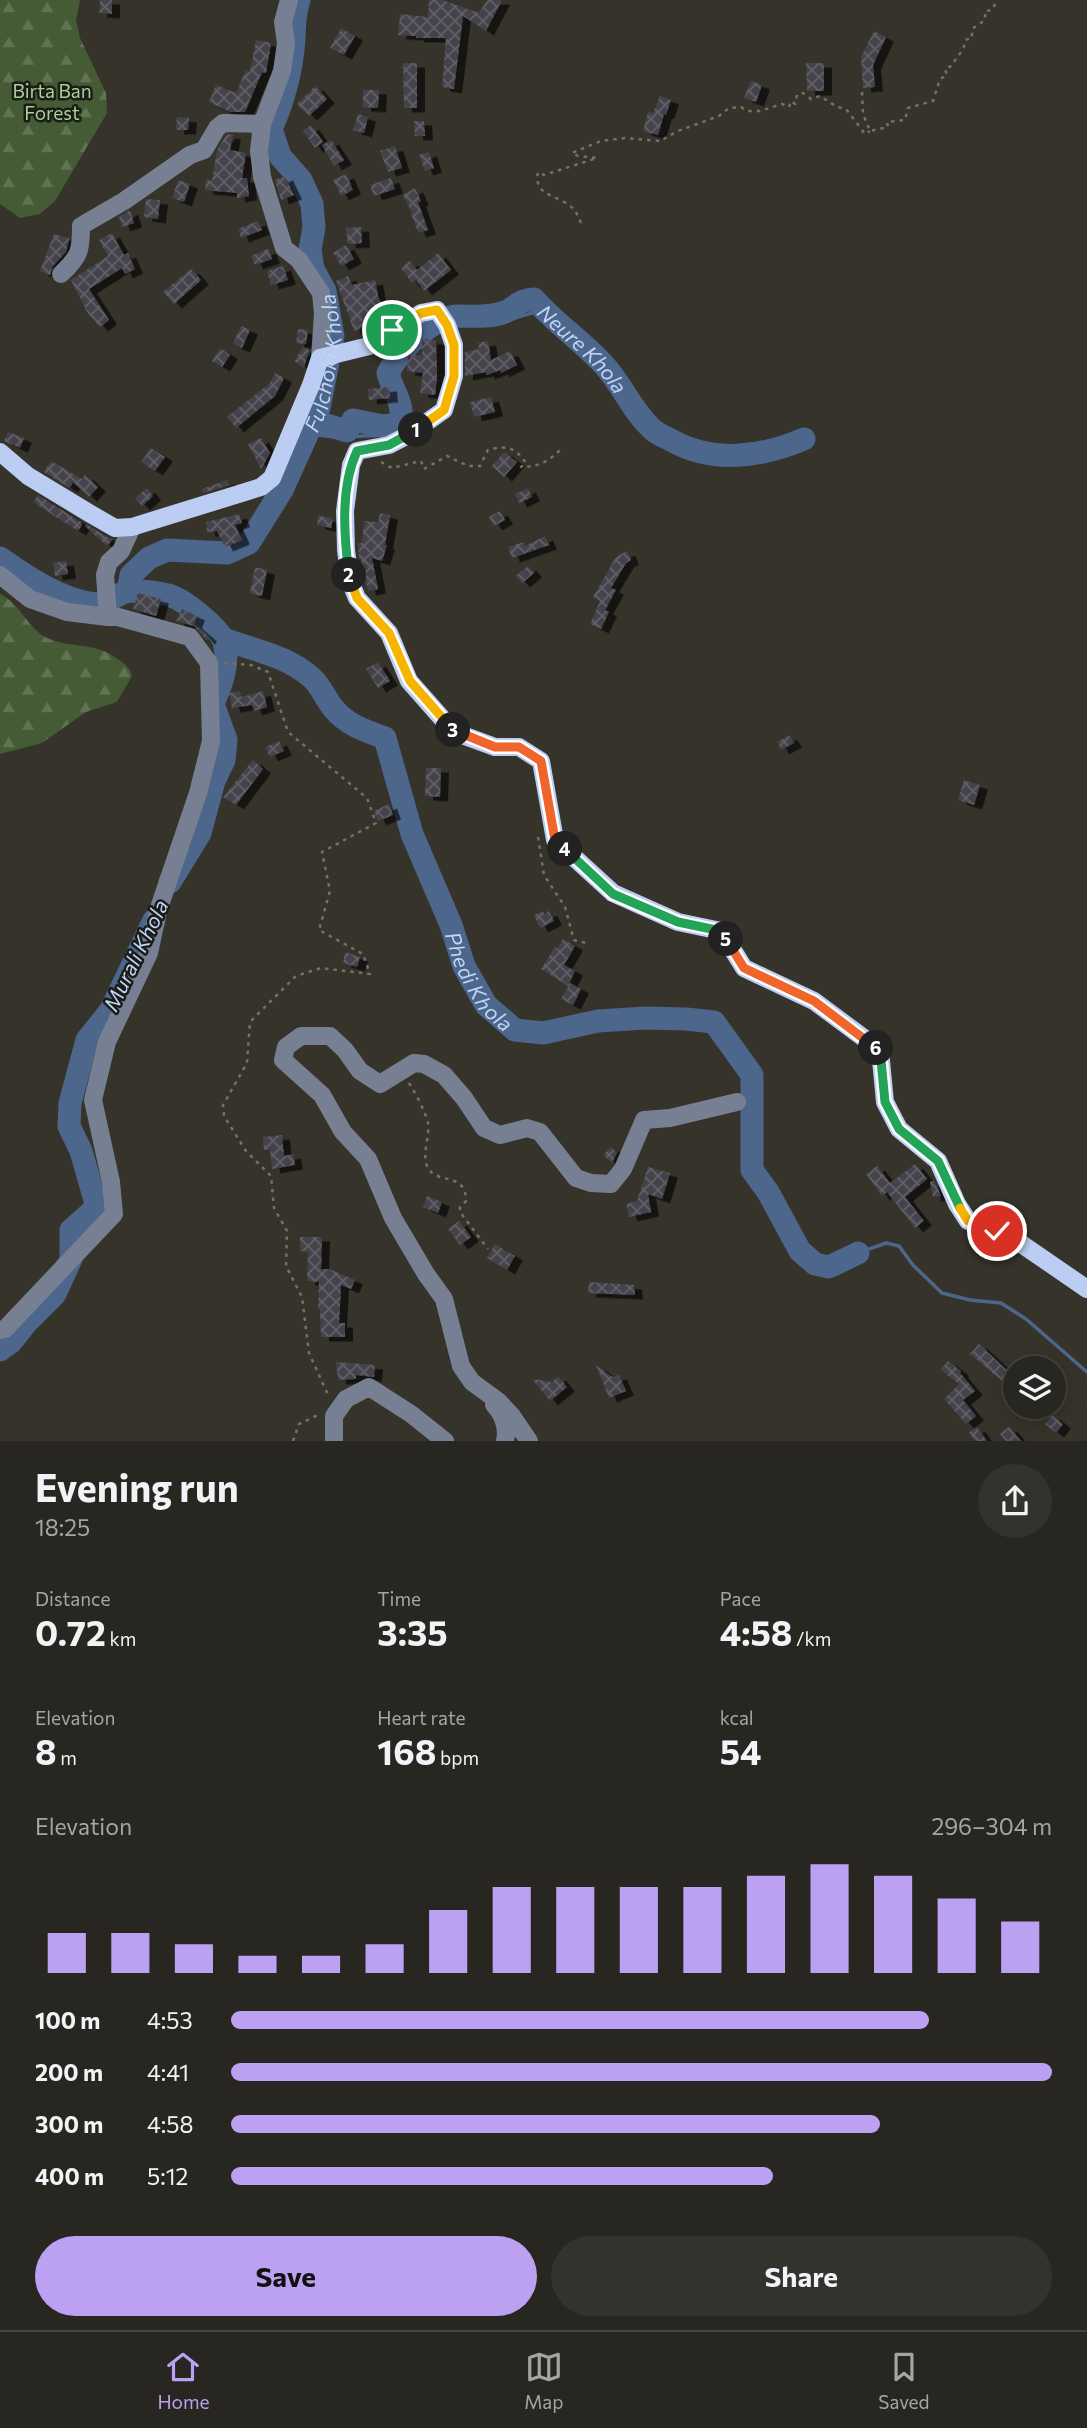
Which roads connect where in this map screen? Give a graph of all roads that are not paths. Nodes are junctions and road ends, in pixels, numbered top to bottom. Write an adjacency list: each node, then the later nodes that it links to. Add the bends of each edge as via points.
1 (289, 0): 2 (street, via 283,22 282,71)
2 (262, 124): 3 (street, via 223,123 204,150 81,226 77,259); 4 (street, via 262,177 284,248 299,260 321,292)
3 (61, 274)
4 (320, 358): 6 (main road, via 272,478 261,487); 10 (main road, via 369,346 421,313 442,318 454,345 454,376 444,410 389,445 357,451 351,465 345,511 350,581 357,598 389,633 410,681 454,732 495,747 519,747 541,761 555,840 613,894 678,922 721,931 744,968 814,1001 880,1050 885,1102 899,1129 938,1161 968,1221 1020,1243)
5 (0, 452): 6 (main road, via 29,476 115,528)
6 (132, 527): 8 (street, via 105,575)
7 (0, 575): 8 (street, via 30,599 67,612)
8 (107, 611): 11 (street, via 190,637 209,663 211,741 149,953 107,1042 93,1100 114,1214)
9 (737, 1102): 12 (street, via 644,1120 611,1184 592,1183 576,1178 540,1132 527,1128 500,1135 484,1128 444,1075 425,1064 414,1063 380,1084 360,1071 330,1036 301,1037 286,1047 283,1060 322,1095 342,1132 368,1160 393,1218 444,1299 461,1366)
10 (1087, 1289)
11 (0, 1330)
12 (472, 1382): 15 (street, via 501,1413); 16 (street, via 498,1401)
13 (334, 1441): 14 (street, via 332,1413 369,1387)
14 (444, 1441)
15 (505, 1441)
16 (529, 1441)

